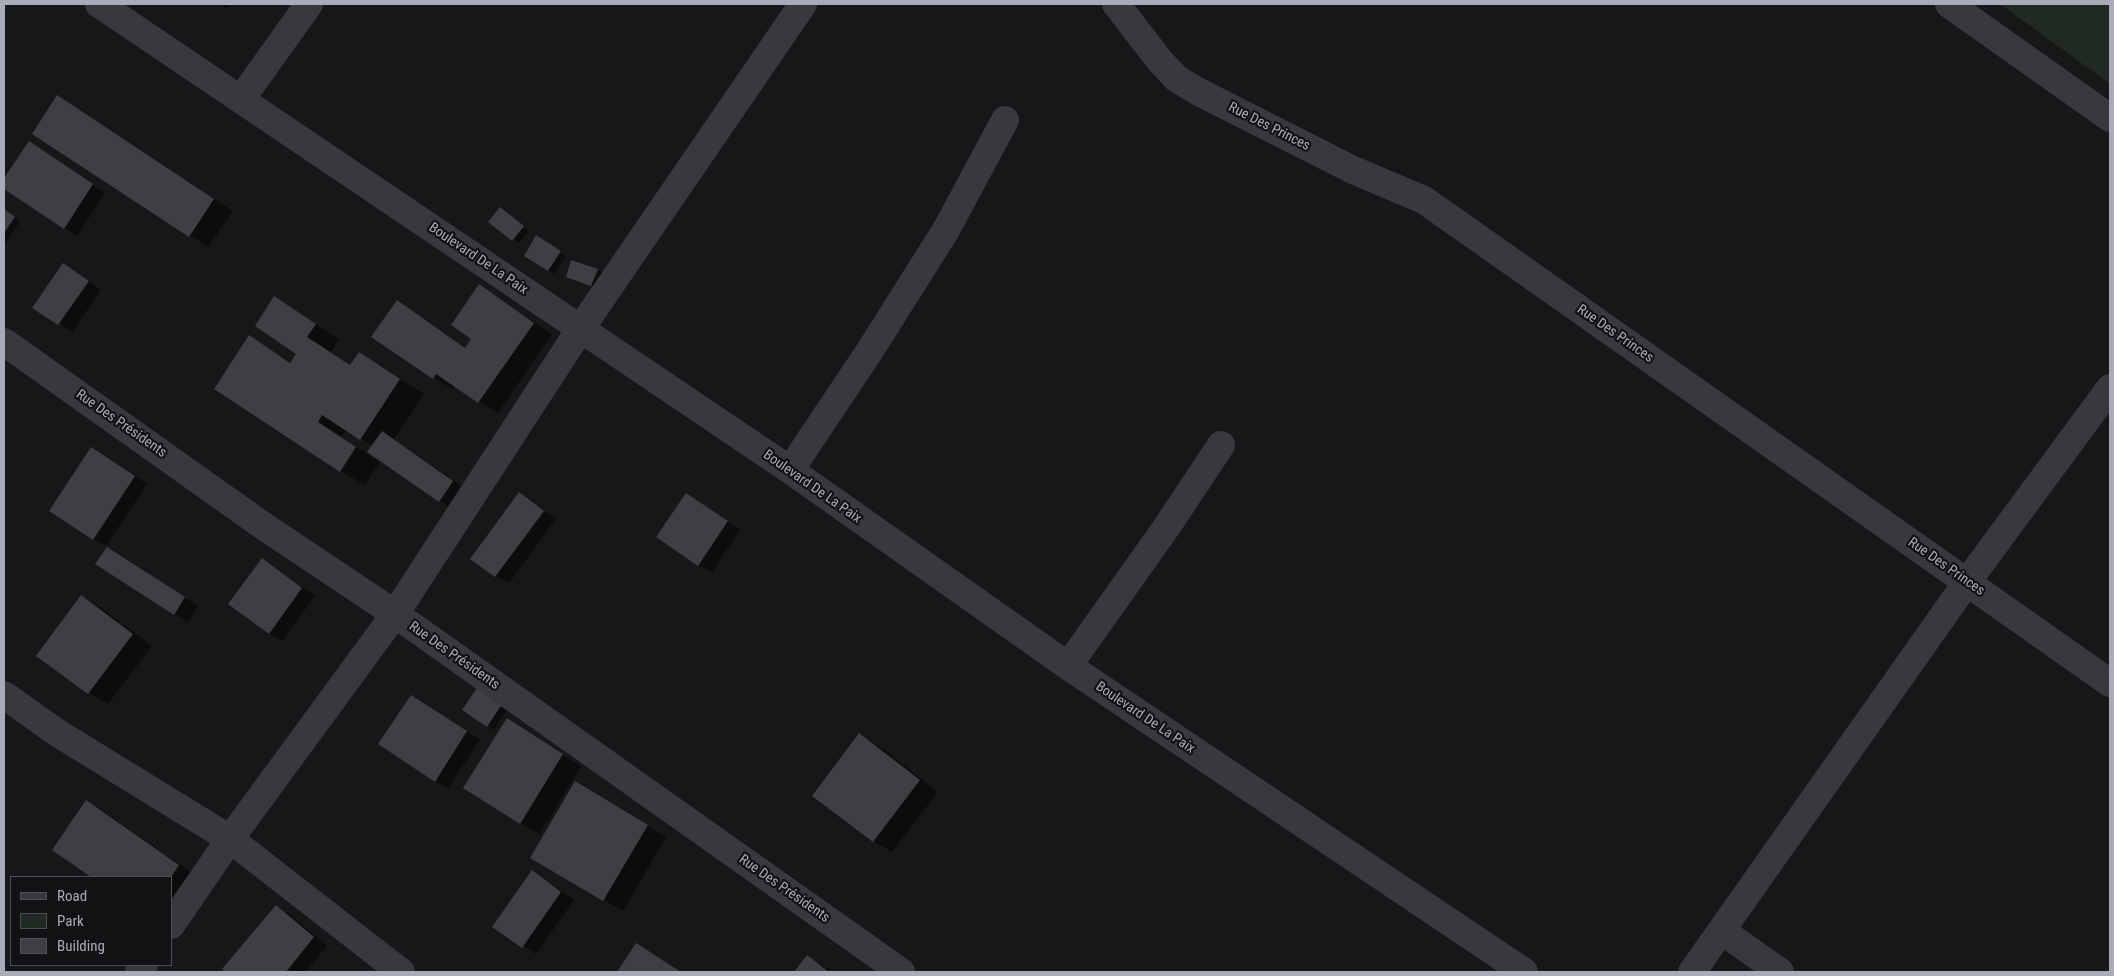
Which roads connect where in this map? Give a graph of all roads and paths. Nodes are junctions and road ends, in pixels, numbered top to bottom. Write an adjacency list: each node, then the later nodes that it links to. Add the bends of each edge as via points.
1 (99, 4): 6 (street, Boulevard De La Paix)
2 (309, 4): 6 (street)
3 (803, 4): 9 (street)
4 (1116, 4): 14 (street, Rue Des Princes, via 1177,79 1353,170 1424,200)
5 (1949, 4): 7 (street)
6 (241, 99): 9 (street, Boulevard De La Paix)
7 (2110, 118)
8 (1005, 120): 13 (street, via 946,230)
9 (580, 328): 13 (street, Boulevard De La Paix); 15 (street)
10 (4, 342): 15 (street, Rue Des Présidents)
11 (2110, 388): 14 (street)
12 (1221, 445): 16 (street)
13 (790, 470): 16 (street, Boulevard De La Paix)
14 (1967, 582): 17 (street, Rue Des Princes); 21 (street)
15 (395, 614): 19 (street); 23 (street, Rue Des Présidents)
16 (1068, 666): 24 (street, Boulevard De La Paix)
17 (2110, 683)
18 (4, 696): 19 (street, via 56,732)
19 (230, 839): 20 (street); 22 (street)
20 (172, 924)
21 (1722, 931): 25 (street); 26 (street)
22 (401, 972)
23 (902, 972)
24 (1524, 972)
25 (1692, 972)
26 (1780, 972)

